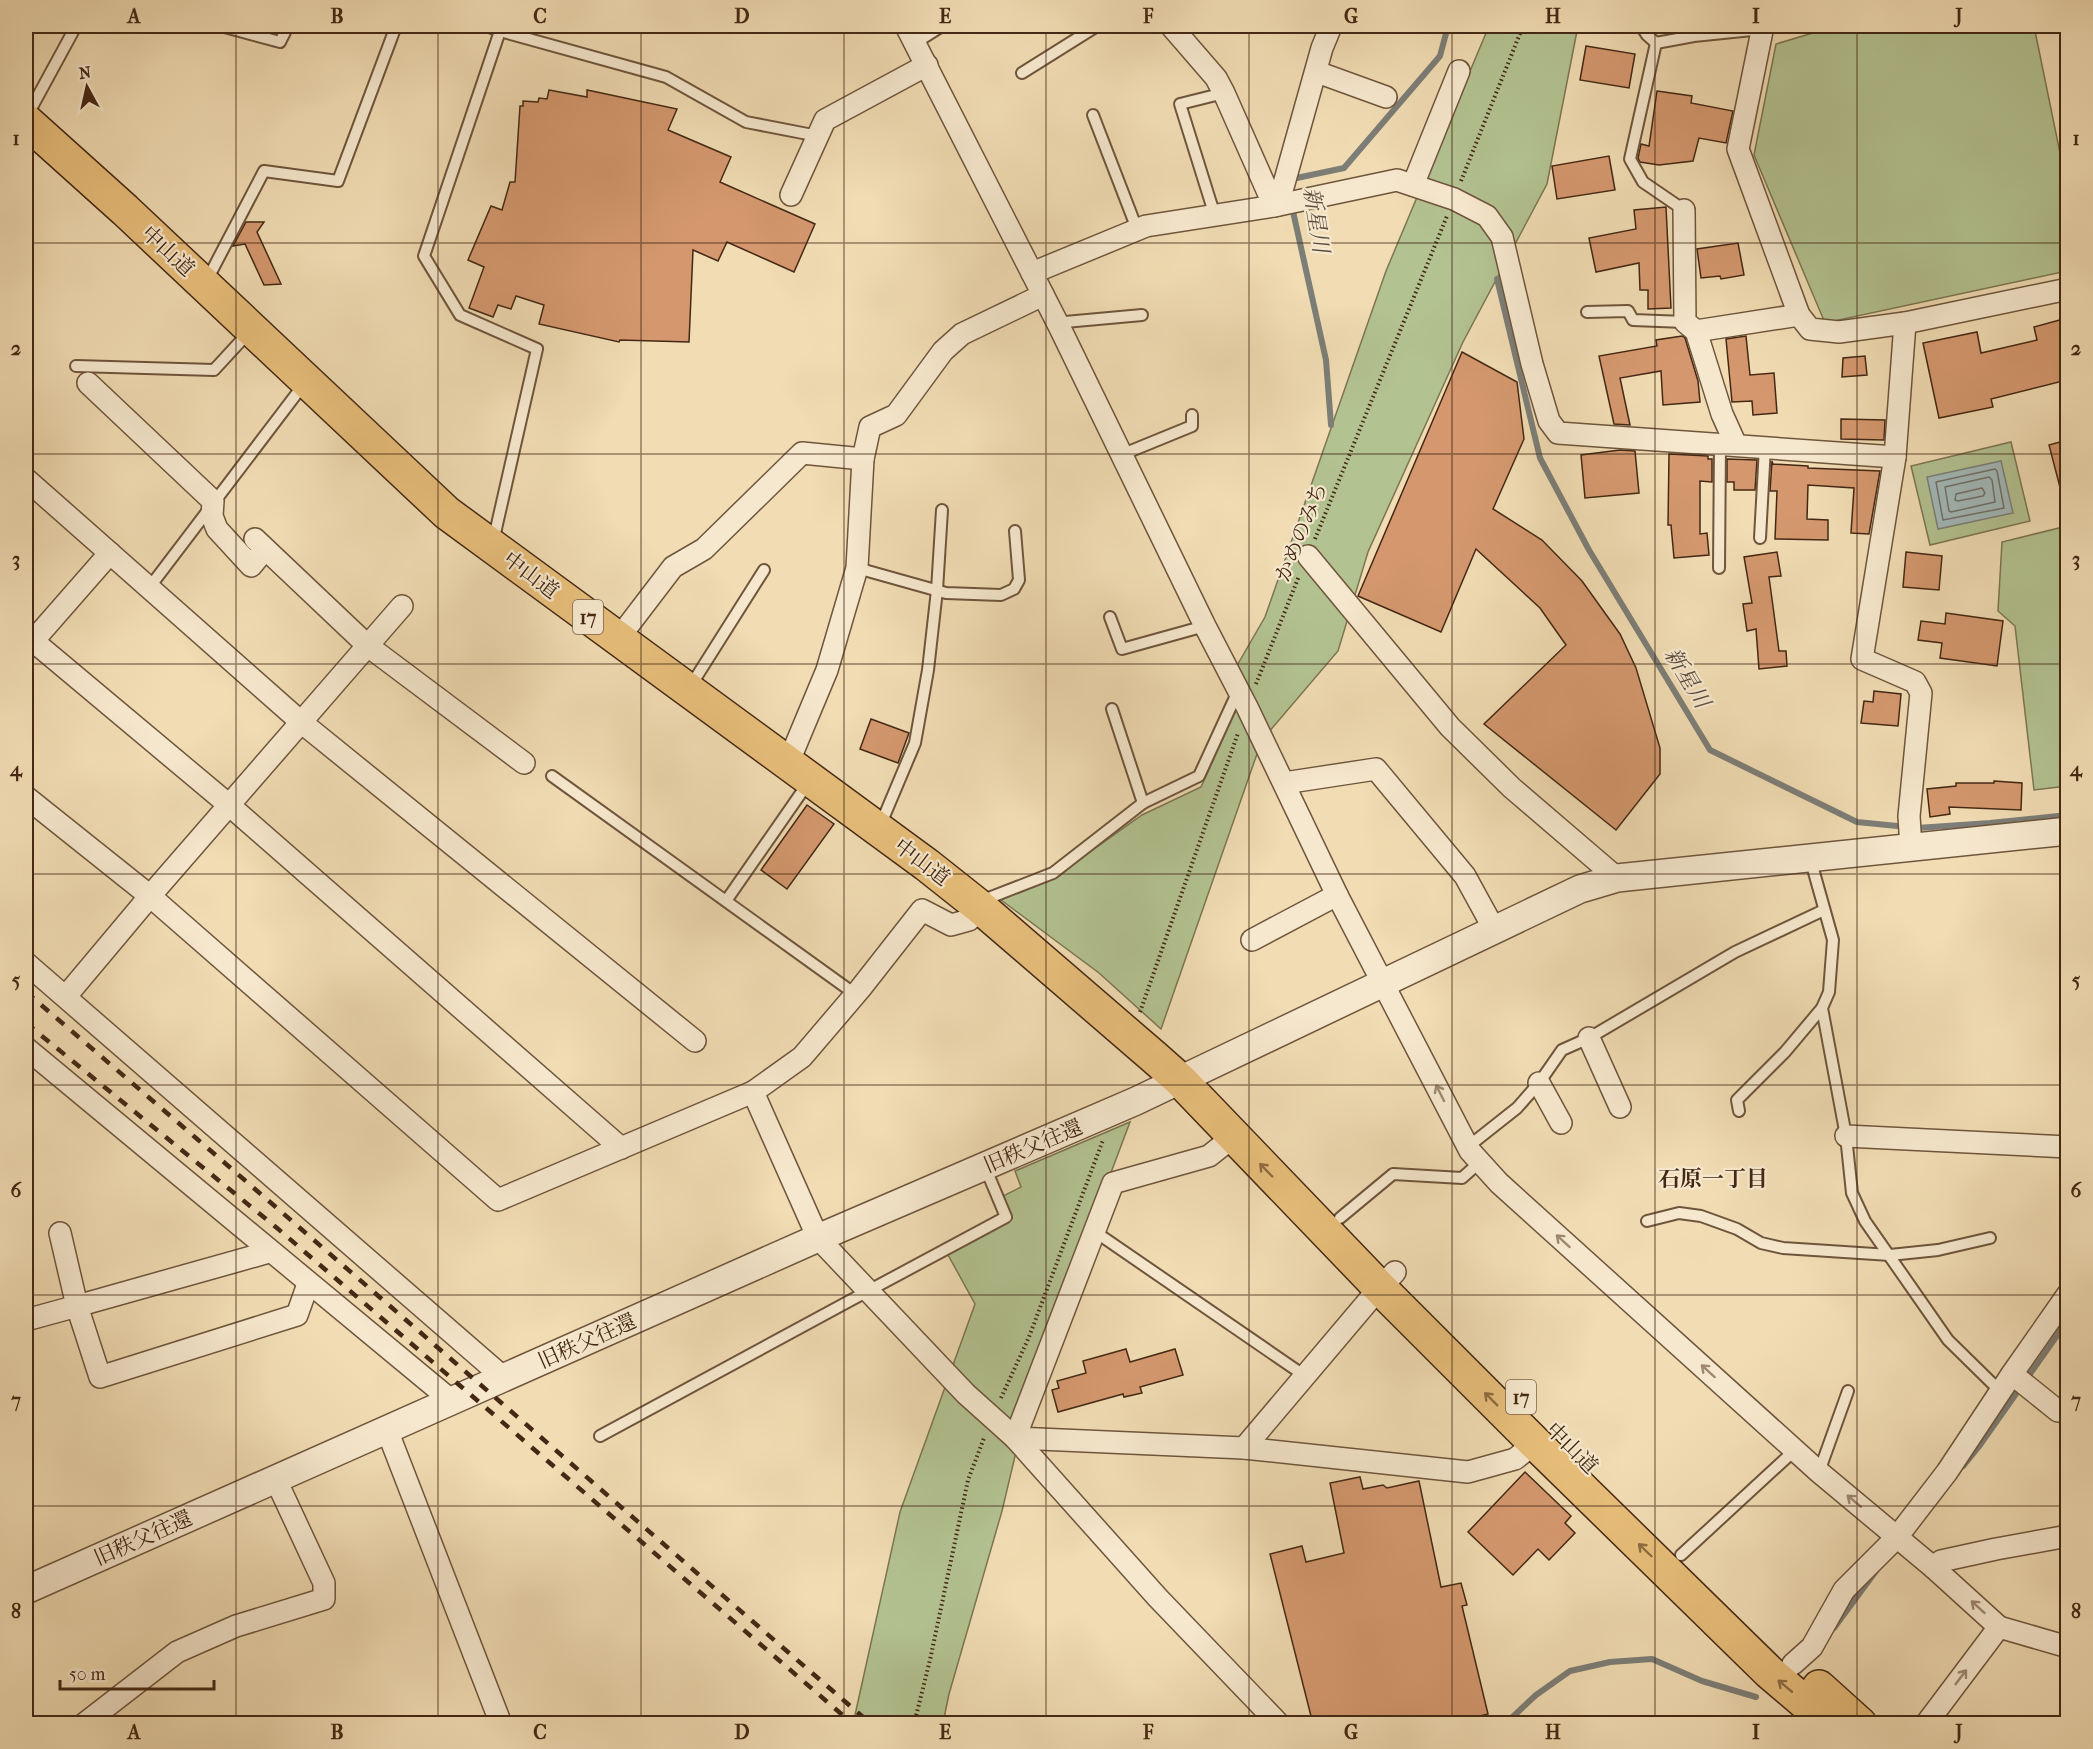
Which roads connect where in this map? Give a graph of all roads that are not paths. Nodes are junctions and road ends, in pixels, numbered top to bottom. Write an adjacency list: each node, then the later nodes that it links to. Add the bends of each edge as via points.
1 (76, 26): 23 (lane)
2 (221, 26): 3 (lane, via 280,42)
3 (288, 26)
4 (396, 26): 32 (lane, via 338,181 264,171)
5 (486, 26): 13 (lane)
6 (548, 26): 13 (lane)
7 (942, 26): 14 (lane)
8 (1097, 26): 19 (lane)
9 (1171, 26): 20 (street, via 1216,78)
10 (1330, 26): 18 (street)
11 (1641, 26): 15 (lane)
12 (1769, 27): 15 (lane); 37 (street, via 1738,149)
13 (500, 31): 24 (lane, via 666,78 746,122); 55 (lane, via 424,256 460,315 537,349)
14 (911, 34): 16 (street)
15 (1656, 43): 28 (lane, via 1630,159 1643,182)
16 (927, 65): 24 (street, via 825,120); 31 (street)
17 (1460, 71): 25 (street)
18 (1317, 72): 21 (street); 27 (street)
19 (1022, 73)
20 (1224, 93): 27 (street); 29 (lane, via 1180,104)
21 (1386, 96)
22 (1093, 116): 30 (lane)
23 (26, 119): 32 (highway, 中山道 / 17)
24 (818, 136): 26 (street)
25 (1413, 185): 27 (street, via 1397,180); 45 (street, via 1487,216 1502,237 1532,364 1549,421 1558,433)
26 (790, 195)
27 (1276, 206): 29 (street)
28 (1684, 210): 40 (street)
29 (1215, 216): 30 (street)
30 (1137, 229): 31 (street)
31 (1032, 273): 34 (street)
32 (204, 285): 41 (highway, 中山道 / 17)
33 (2067, 289): 38 (street)
34 (1043, 296): 39 (street); 49 (street, via 962,334 943,351 896,415 870,427)
35 (1587, 312): 40 (lane, via 1628,311 1633,320)
36 (1142, 315): 39 (lane, via 1065,322)
37 (1799, 315): 38 (street, via 1810,329 1839,332); 40 (street)
38 (1905, 323): 48 (street)
39 (1059, 326): 47 (street)
40 (1691, 326): 45 (street, via 1722,414)
41 (251, 330): 42 (lane, via 213,370); 43 (highway, 中山道 / 17)
42 (82, 374): 51 (street)
43 (306, 381): 51 (lane); 55 (highway, 中山道 / 17, via 447,513)
44 (1192, 415): 47 (lane, via 1192,426)
45 (1728, 444): 46 (street); 59 (lane)
46 (1765, 447): 48 (street); 54 (lane)
47 (1121, 455): 65 (street)
48 (1896, 457): 82 (street, via 1862,659 1915,682 1921,693 1909,816)
49 (863, 459): 58 (street); 66 (street, via 802,453 704,549 673,567)
50 (26, 479): 56 (street)
51 (213, 501): 61 (lane); 68 (street, via 212,516 217,529 251,566 260,544)
52 (942, 510): 62 (lane)
53 (1015, 531): 62 (lane, via 1019,580 1014,589 1000,595)
54 (1760, 538)
55 (492, 546): 66 (highway, 中山道 / 17)
56 (110, 553): 61 (street); 67 (street)
57 (1308, 556): 84 (street, via 1450,727 1512,788)
58 (857, 568): 62 (lane); 74 (street, via 827,670 794,749)
59 (1719, 568)
60 (764, 570): 69 (lane)
61 (149, 588): 72 (street)
62 (937, 590): 80 (lane, via 915,743)
63 (402, 606): 68 (street)
64 (1110, 617): 65 (lane, via 1122,649)
65 (1205, 626): 70 (street)
66 (618, 639): 69 (highway, 中山道 / 17)
67 (28, 642): 79 (street)
68 (368, 646): 72 (street); 73 (street)
69 (688, 690): 74 (highway, 中山道 / 17)
70 (1243, 698): 76 (street); 78 (lane, via 1199,777)
71 (1112, 709): 78 (lane)
72 (302, 722): 79 (street); 99 (street)
73 (524, 763)
74 (799, 770): 80 (highway, 中山道 / 17); 87 (lane)
75 (552, 776): 87 (lane)
76 (1284, 783): 85 (street); 90 (street, via 1376,769 1465,876)
77 (26, 797): 86 (street)
78 (1143, 803): 88 (lane, via 1053,873)
79 (229, 806): 86 (street); 110 (street)
80 (879, 829): 88 (highway, 中山道 / 17)
81 (2067, 831): 82 (street, 旧秩父往還)
82 (1911, 845): 83 (street, 旧秩父往還)
83 (1810, 858): 84 (street, 旧秩父往還); 89 (lane)
84 (1617, 878): 90 (street, 旧秩父往還, via 1580,889)
85 (1337, 895): 91 (street); 94 (street)
86 (150, 896): 95 (street); 110 (street, via 498,1200)
87 (726, 901): 96 (lane)
88 (978, 905): 96 (street, via 969,920 951,925 922,910); 101 (highway, 中山道 / 17)
89 (1824, 910): 97 (lane, via 1833,940 1829,992); 98 (lane, via 1736,952)
90 (1494, 929): 94 (street, 旧秩父往還)
91 (1252, 940)
92 (26, 946): 95 (street)
93 (26, 963): 129 (street)
94 (1383, 982): 101 (street, 旧秩父往還); 111 (street, one-way to 94)
95 (72, 989): 112 (street)
96 (855, 994): 103 (street, via 802,1057)
97 (1822, 1008): 105 (lane, via 1737,1100); 107 (lane)
98 (1589, 1038): 102 (lane, via 1562,1050); 104 (street)
99 (695, 1041)
100 (26, 1048): 120 (street)
101 (1180, 1080): 108 (highway, 中山道 / 17); 113 (street, 旧秩父往還); 114 (highway, 中山道 / 17, via 1212,1087)
102 (1539, 1083): 106 (street); 111 (lane, via 1517,1108 1474,1142)
103 (753, 1092): 110 (street); 118 (street)
104 (1620, 1107)
105 (1739, 1111)
106 (1561, 1123)
107 (1846, 1136): 109 (street); 121 (lane, via 1852,1193 1865,1221)
108 (1233, 1137): 116 (street, via 1209,1156 1113,1184); 122 (highway, 中山道 / 17, one-way to 108)
109 (2067, 1147)
110 (621, 1148)
111 (1475, 1156): 114 (lane, via 1462,1178 1393,1174); 139 (street, one-way to 111, via 1498,1183)
112 (274, 1160)
113 (985, 1166): 118 (street, 旧秩父往還); 124 (lane, via 1006,1217)
114 (1341, 1218): 122 (highway, 中山道 / 17)
115 (1647, 1221): 121 (lane, via 1678,1214 1701,1216 1737,1228 1761,1243 1783,1248)
116 (1094, 1232): 128 (lane); 136 (street)
117 (60, 1233): 126 (street)
118 (818, 1238): 124 (street); 129 (street, 旧秩父往還)
119 (1990, 1238): 121 (lane, via 1938,1250)
120 (269, 1252): 123 (street); 126 (street)
121 (1890, 1255): 130 (lane, via 1948,1340)
122 (1387, 1280): 128 (street); 137 (highway, 中山道 / 17, one-way to 122); 144 (highway, 中山道 / 17)
123 (308, 1284): 126 (street, via 297,1315 100,1377); 132 (street)
124 (868, 1290): 135 (lane); 136 (street, via 966,1394)
125 (2067, 1294): 130 (street)
126 (77, 1306): 127 (street)
127 (26, 1320)
128 (1305, 1376): 138 (street)
129 (504, 1378): 132 (street, 旧秩父往還)
130 (2006, 1383): 133 (street, via 2058,1412); 143 (street)
131 (1848, 1391): 140 (lane)
132 (452, 1401): 134 (street, 旧秩父往還)
133 (2067, 1410)
134 (387, 1430): 141 (street, 旧秩父往還); 151 (street)
135 (600, 1436)
136 (1015, 1438): 138 (street); 152 (street, via 1158,1598)
137 (1534, 1443): 138 (street, via 1515,1459 1468,1472); 153 (highway, 中山道 / 17, one-way to 137, via 1769,1672)
138 (1244, 1448)
139 (1795, 1450): 140 (street); 144 (lane)
140 (1820, 1472): 143 (street, one-way to 140)
141 (276, 1480): 146 (street, 旧秩父往還); 150 (street, via 324,1583 324,1599 236,1626 177,1652)
142 (2067, 1536): 145 (street, via 1941,1561)
143 (1903, 1542): 145 (street); 149 (street, via 1844,1590 1812,1647)
144 (1681, 1555): 149 (highway, 中山道 / 17)
145 (1935, 1569): 147 (street, one-way to 145)
146 (26, 1590)
147 (1999, 1627): 148 (street); 155 (street, one-way to 147)
148 (2067, 1647)
149 (1793, 1664): 154 (highway, 中山道 / 17)
150 (84, 1724)
151 (501, 1724)
152 (1279, 1724)
153 (1830, 1724)
154 (1860, 1724)
155 (1926, 1724)

